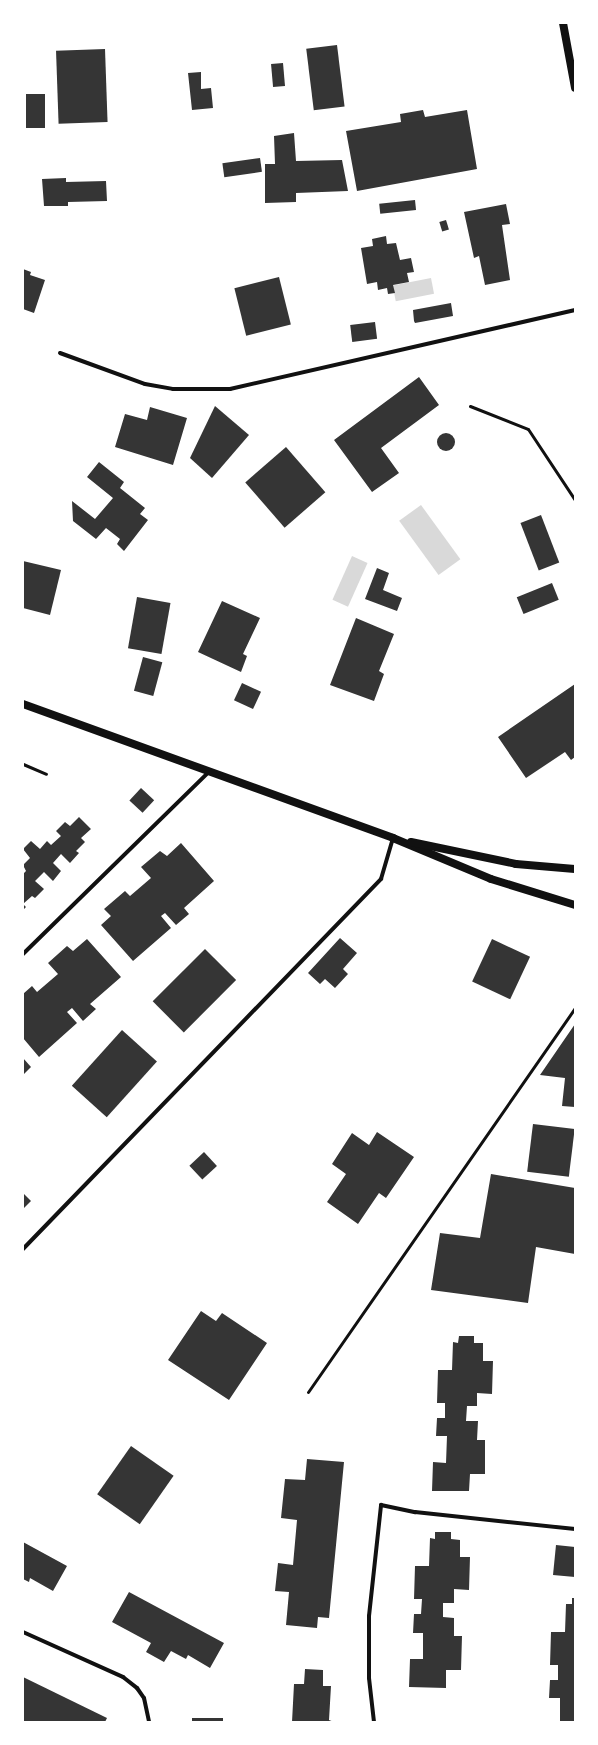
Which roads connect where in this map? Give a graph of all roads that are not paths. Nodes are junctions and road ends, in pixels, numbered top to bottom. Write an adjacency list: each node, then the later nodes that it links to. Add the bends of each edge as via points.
1 (563, 23): 2 (main road)
2 (575, 88)
3 (575, 310): 4 (street, via 230,389 173,389 145,384)
4 (60, 353)
5 (470, 406): 6 (lane, via 528,428)
6 (575, 500)
7 (23, 704): 9 (main road)
8 (23, 764): 10 (lane)
9 (210, 771): 11 (main road); 14 (street)
10 (46, 774)
11 (393, 838): 12 (main road, via 516,864); 13 (main road, via 491,879); 16 (street, via 381,879)
12 (575, 869)
13 (575, 905)
14 (23, 954)
15 (575, 1008): 17 (lane)
16 (23, 1249)
17 (308, 1392)
18 (575, 1529): 21 (street, via 414,1512 381,1505 369,1616 369,1678)
19 (23, 1632): 20 (street, via 123,1678 144,1698)
20 (149, 1722)
21 (374, 1722)

